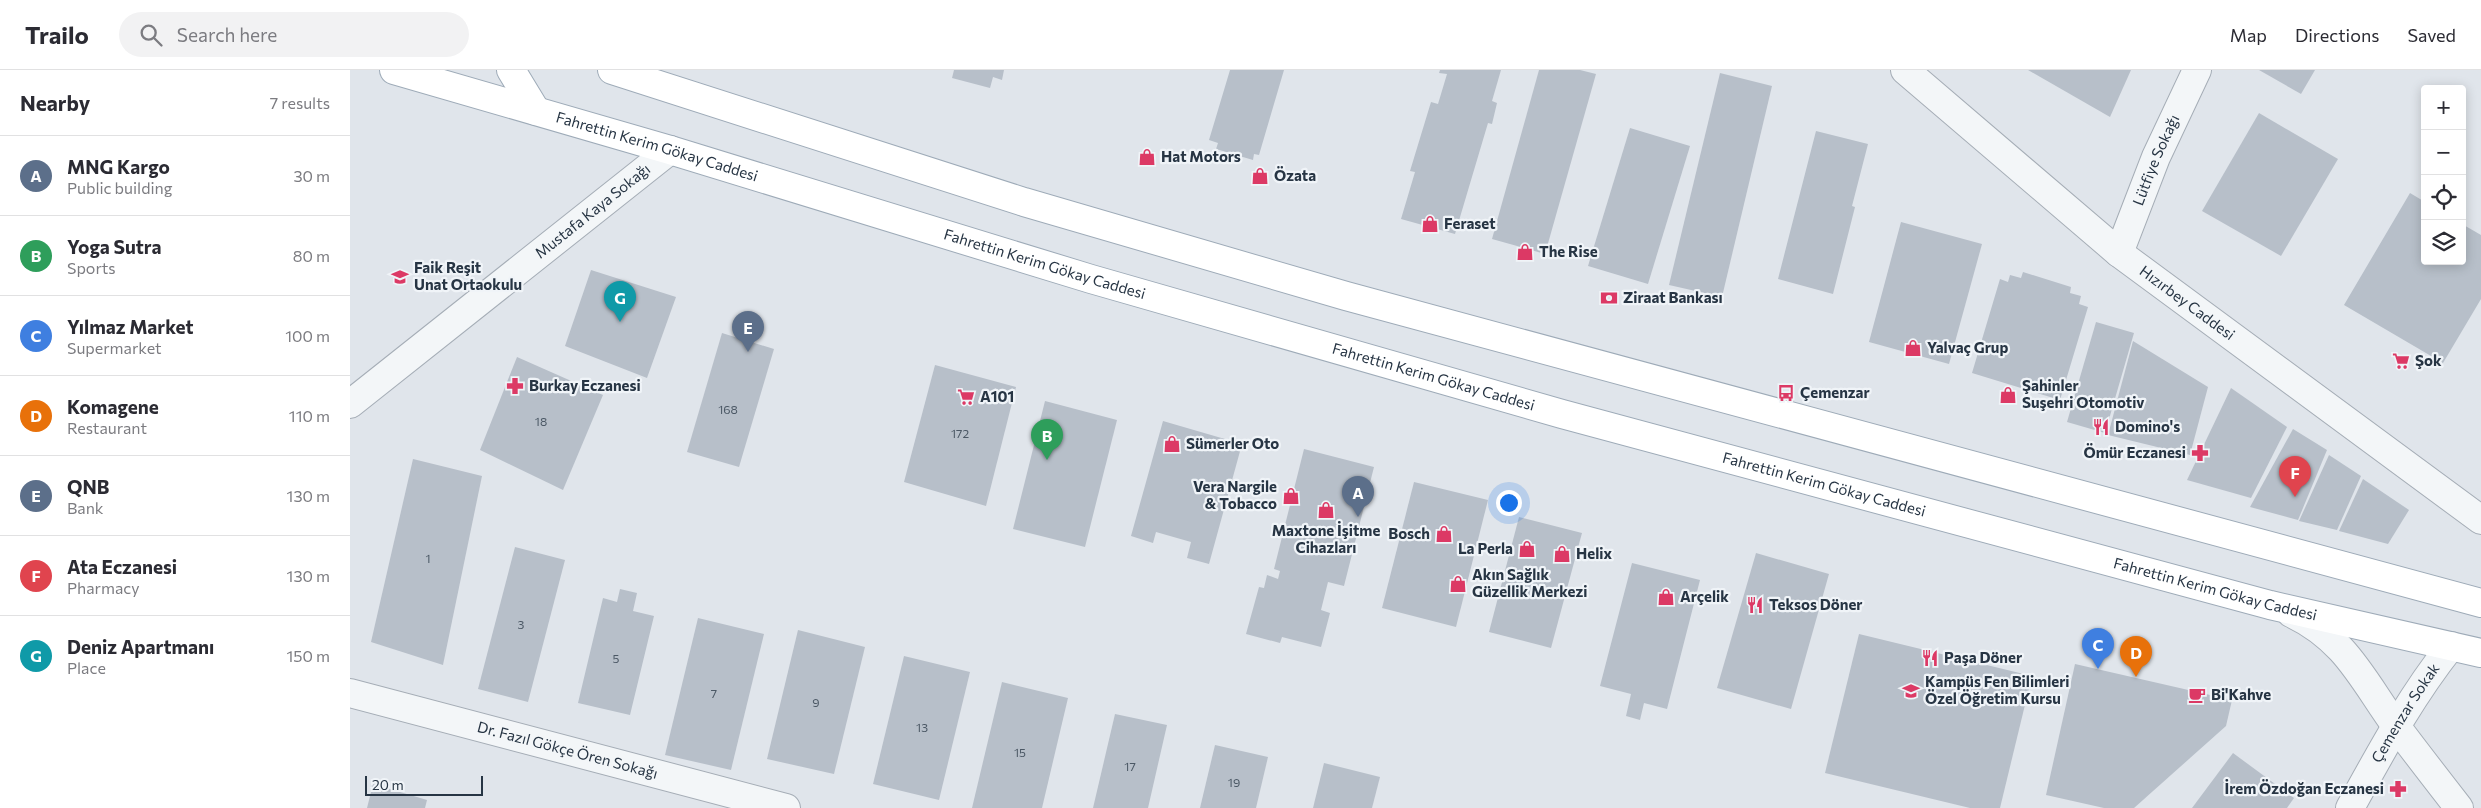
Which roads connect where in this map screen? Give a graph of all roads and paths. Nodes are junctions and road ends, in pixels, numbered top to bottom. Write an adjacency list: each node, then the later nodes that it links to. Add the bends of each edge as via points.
1 (394, 70): 6 (main road, Fahrettin Kerim Gökay Caddesi)
2 (511, 70): 6 (main road)
3 (612, 70): 11 (main road, via 1024,202 1346,296)
4 (1905, 70): 8 (street, Hızırbey Caddesi)
5 (2197, 70): 8 (street, Lütfiye Sokağı, via 2156,157)
6 (536, 111): 7 (main road, Fahrettin Kerim Gökay Caddesi)
7 (670, 150): 9 (street, Mustafa Kaya Sokağı); 12 (main road, Fahrettin Kerim Gökay Caddesi, via 1091,279 1411,372)
8 (2119, 253): 10 (street, Hızırbey Caddesi)
9 (350, 404)
10 (2481, 520)
11 (2481, 603)
12 (2270, 605): 13 (main road, Fahrettin Kerim Gökay Caddesi); 16 (street, via 2316,626 2334,640)
13 (2451, 646): 14 (main road, Fahrettin Kerim Gökay Caddesi); 16 (street, Çemenzar Sokak, via 2426,676)
14 (2481, 653)
15 (350, 693): 17 (street, Dr. Fazıl Gökçe Ören Sokağı)
16 (2396, 726): 18 (street, Çemenzar Sokak); 19 (street)
17 (786, 808)
18 (2350, 808)
19 (2459, 808)

